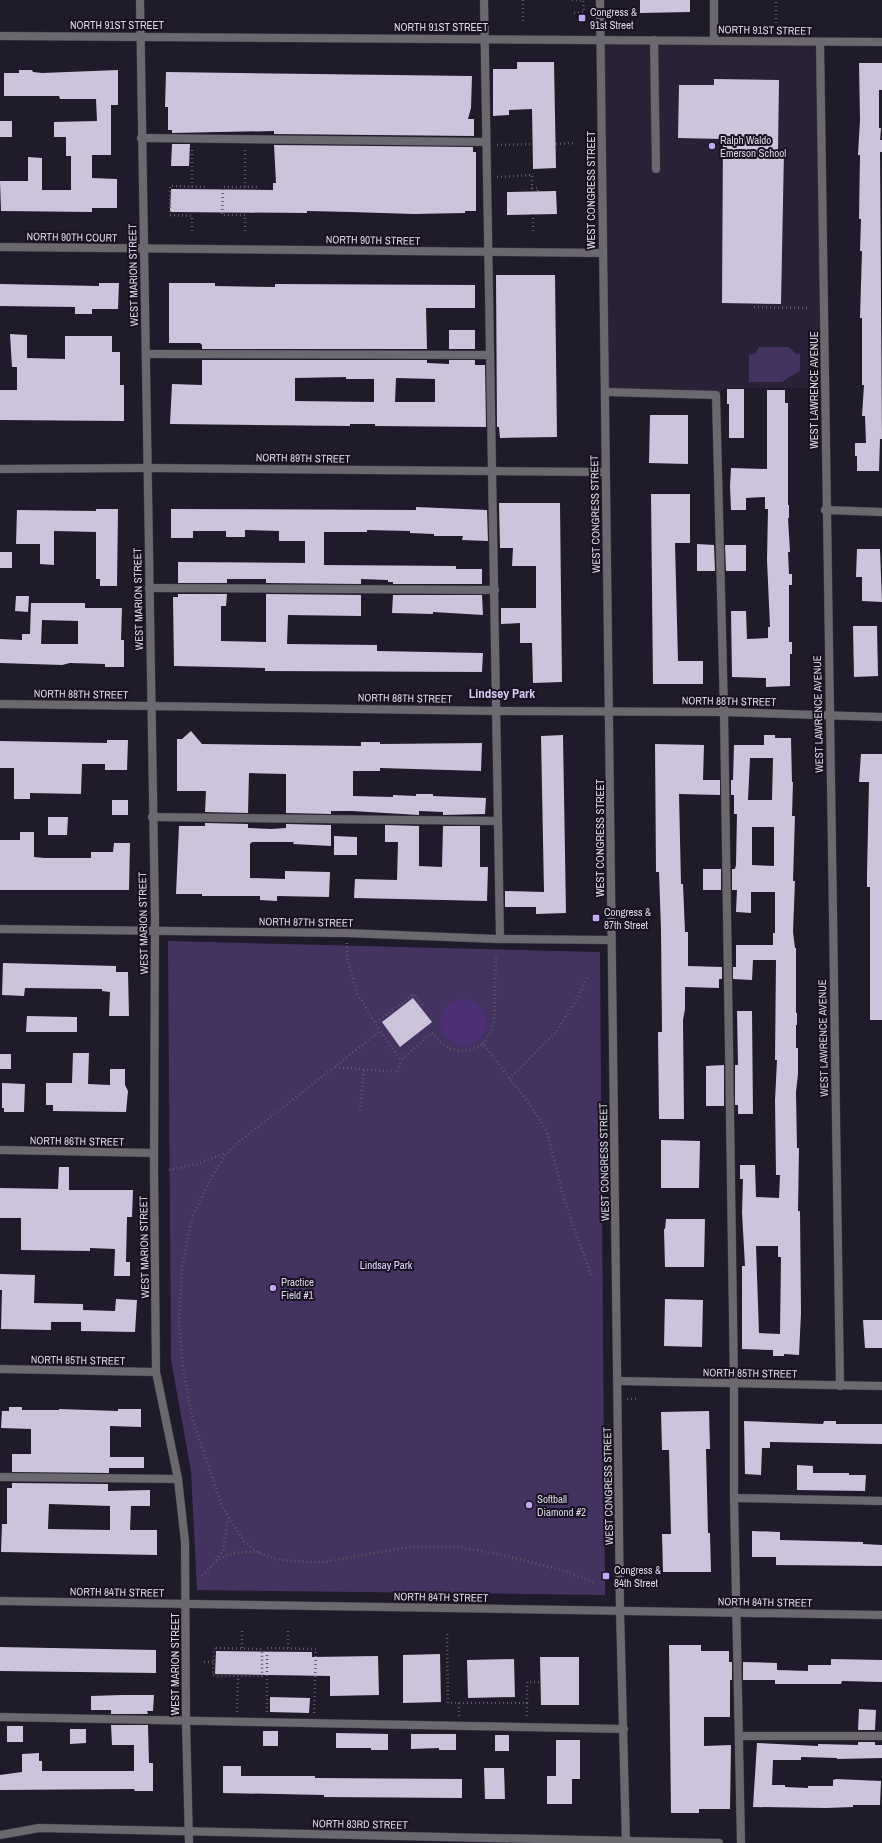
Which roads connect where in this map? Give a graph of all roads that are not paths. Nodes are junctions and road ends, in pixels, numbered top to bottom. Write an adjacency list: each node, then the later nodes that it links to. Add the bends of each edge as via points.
1 (140, 0): 6 (street, WEST MARION STREET)
2 (484, 0): 7 (street)
3 (600, 0): 8 (street, WEST CONGRESS STREET)
4 (714, 0): 10 (street)
5 (0, 36): 6 (street, NORTH 91ST STREET)
6 (140, 36): 7 (street, NORTH 91ST STREET); 13 (street, WEST MARION STREET)
7 (484, 39): 8 (street, NORTH 91ST STREET); 14 (street)
8 (601, 39): 9 (street, NORTH 91ST STREET); 19 (street, WEST CONGRESS STREET)
9 (654, 40): 10 (street, NORTH 91ST STREET); 15 (street)
10 (714, 40): 11 (street, NORTH 91ST STREET)
11 (820, 42): 12 (street, NORTH 91ST STREET); 27 (street, WEST LAWRENCE AVENUE)
12 (882, 42)
13 (141, 138): 14 (street); 17 (street, WEST MARION STREET)
14 (486, 144): 18 (street)
15 (656, 169)
16 (0, 247): 17 (street, NORTH 90TH COURT)
17 (144, 248): 18 (street, NORTH 90TH STREET); 20 (street, WEST MARION STREET)
18 (487, 252): 19 (street, NORTH 90TH STREET); 21 (street)
19 (602, 253): 22 (street, WEST CONGRESS STREET)
20 (146, 354): 21 (street); 23 (street, WEST MARION STREET)
21 (490, 355): 25 (street)
22 (605, 392): 26 (street, WEST CONGRESS STREET); 35 (street, via 716,395)
23 (148, 468): 24 (street, NORTH 89TH STREET); 25 (street, NORTH 89TH STREET); 29 (street, WEST MARION STREET)
24 (0, 469)
25 (493, 471): 26 (street, NORTH 89TH STREET); 30 (street)
26 (605, 472): 34 (street, WEST CONGRESS STREET)
27 (825, 510): 28 (street); 36 (street, WEST LAWRENCE AVENUE)
28 (882, 512)
29 (149, 588): 30 (street); 32 (street, WEST MARION STREET)
30 (495, 590): 33 (street)
31 (0, 704): 32 (street, NORTH 88TH STREET)
32 (150, 705): 33 (street, NORTH 88TH STREET); 38 (street, WEST MARION STREET)
33 (496, 711): 34 (street, NORTH 88TH STREET); 39 (street)
34 (610, 711): 35 (street, NORTH 88TH STREET); 43 (street, WEST CONGRESS STREET)
35 (724, 712): 36 (street, NORTH 88TH STREET); 49 (street)
36 (829, 714): 37 (street, NORTH 88TH STREET); 50 (street, WEST LAWRENCE AVENUE)
37 (882, 717)
38 (152, 817): 39 (street); 41 (street, WEST MARION STREET)
39 (498, 821): 42 (street)
40 (0, 929): 41 (street, NORTH 87TH STREET)
41 (155, 931): 42 (street, NORTH 87TH STREET, via 346,933); 45 (street, WEST MARION STREET)
42 (500, 939): 43 (street, NORTH 87TH STREET)
43 (611, 940): 48 (street, WEST CONGRESS STREET)
44 (0, 1150): 45 (street, NORTH 86TH STREET)
45 (154, 1153): 47 (street, WEST MARION STREET)
46 (0, 1369): 47 (street, NORTH 85TH STREET)
47 (156, 1372): 53 (street, WEST MARION STREET)
48 (618, 1381): 49 (street, NORTH 85TH STREET); 58 (street, WEST CONGRESS STREET)
49 (734, 1384): 50 (street, NORTH 85TH STREET); 54 (street)
50 (840, 1386): 51 (street, NORTH 85TH STREET)
51 (882, 1386)
52 (0, 1477): 53 (street)
53 (178, 1479): 57 (street, WEST MARION STREET, via 185,1542)
54 (734, 1498): 55 (street); 59 (street)
55 (882, 1501)
56 (0, 1601): 57 (street, NORTH 84TH STREET)
57 (186, 1605): 58 (street, NORTH 84TH STREET); 62 (street, WEST MARION STREET)
58 (620, 1610): 59 (street, NORTH 84TH STREET); 63 (street, WEST CONGRESS STREET)
59 (738, 1612): 60 (street, NORTH 84TH STREET); 64 (street)
60 (882, 1615)
61 (0, 1717): 62 (street)
62 (186, 1721): 63 (street); 66 (street, WEST MARION STREET)
63 (624, 1729): 68 (street, WEST CONGRESS STREET)
64 (740, 1736): 65 (street); 71 (street)
65 (882, 1736)
66 (189, 1832): 67 (street, NORTH 83RD STREET, via 39,1828); 68 (street, NORTH 83RD STREET); 69 (street, WEST MARION STREET)
67 (0, 1835)
68 (626, 1842): 70 (street, NORTH 83RD STREET)
69 (189, 1843)
70 (719, 1843)
71 (741, 1843)

